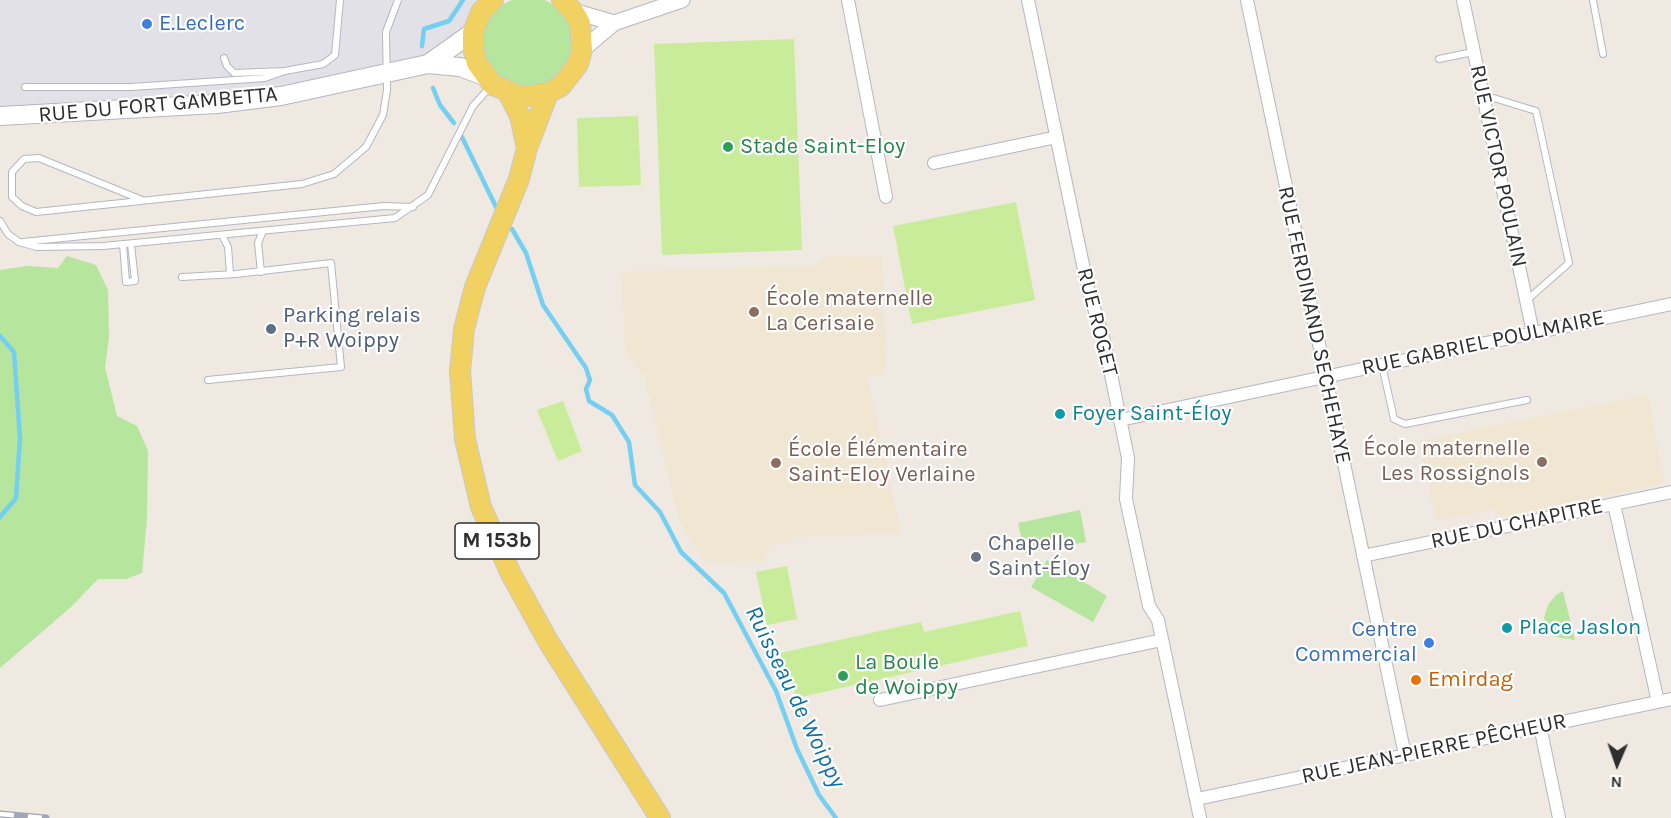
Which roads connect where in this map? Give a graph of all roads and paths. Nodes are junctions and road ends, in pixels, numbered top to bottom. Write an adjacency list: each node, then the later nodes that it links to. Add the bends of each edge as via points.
1 (340, 0): 19 (lane, via 335,55 323,64)
2 (398, 0): 20 (lane, via 386,32)
3 (493, 0): 12 (main road, via 481,12)
4 (682, 0): 11 (street)
5 (848, 0): 29 (street)
6 (1028, 0): 26 (street, RUE ROGET)
7 (1247, 0): 45 (street, RUE FERDINAND SECHEHAYE)
8 (1463, 0): 14 (street, RUE VICTOR POULAIN)
9 (1593, 0): 15 (lane)
10 (568, 6): 11 (street); 13 (main road, via 580,23)
11 (614, 23): 13 (street)
12 (473, 32): 18 (main road, RUE DU FORT GAMBETTA); 21 (main road, via 475,55)
13 (582, 50): 23 (main road, via 571,76)
14 (1474, 51): 17 (lane); 24 (street, RUE VICTOR POULAIN)
15 (1603, 54)
16 (224, 58): 19 (lane, via 234,73)
17 (1439, 59)
18 (428, 64): 20 (main road, RUE DU FORT GAMBETTA); 21 (main road, RUE DU FORT GAMBETTA, via 460,67)
19 (285, 71): 22 (lane, via 265,78 215,82)
20 (386, 75): 25 (main road, RUE DU FORT GAMBETTA, via 217,104); 30 (lane, via 383,115 366,147 334,174 302,184)
21 (495, 85): 23 (main road, via 529,97); 27 (main road, via 520,116); 31 (lane, via 473,106 428,195)
22 (25, 87)
23 (548, 93): 27 (main road, M 153b)
24 (1483, 95): 41 (street, RUE VICTOR POULAIN); 41 (lane, via 1536,111 1569,263)
25 (0, 116)
26 (1057, 137): 28 (street); 48 (street, RUE ROGET)
27 (527, 148): 59 (main road, M 153b, via 475,288 464,329 460,371 465,439 481,507 511,574 548,641)
28 (934, 163)
29 (886, 197)
30 (142, 200): 30 (lane, via 39,158 24,159 12,172 12,197 22,207 36,212)
31 (414, 207): 33 (lane, via 395,218); 35 (lane, via 384,206)
32 (0, 221): 35 (lane)
33 (263, 231): 34 (lane); 38 (lane, via 258,243)
34 (222, 235): 37 (lane); 39 (lane, via 228,247)
35 (19, 242): 36 (lane, via 37,247)
36 (123, 244): 37 (lane); 37 (lane, via 126,282 135,281)
37 (131, 244)
38 (261, 272): 39 (lane); 46 (lane, via 331,263 341,367)
39 (230, 273): 40 (lane)
40 (182, 277)
41 (1526, 301): 43 (street, RUE VICTOR POULAIN)
42 (1671, 304): 43 (street, RUE GABRIEL POULMAIRE)
43 (1533, 333): 44 (street, RUE GABRIEL POULMAIRE)
44 (1382, 365): 45 (street, RUE GABRIEL POULMAIRE); 47 (lane, via 1394,419 1405,428)
45 (1325, 377): 48 (street, RUE GABRIEL POULMAIRE); 51 (street, RUE FERDINAND SECHEHAYE)
46 (208, 380)
47 (1527, 400)
48 (1120, 420): 52 (street, RUE ROGET, via 1128,458 1126,499 1149,606 1158,620)
49 (1671, 492): 50 (street, RUE DU CHAPITRE)
50 (1614, 504): 51 (street, RUE DU CHAPITRE); 55 (street)
51 (1363, 556): 57 (street, RUE FERDINAND SECHEHAYE)
52 (1162, 640): 54 (street); 58 (street, RUE ROGET)
53 (1671, 699): 55 (street, RUE JEAN-PIERRE PÊCHEUR)
54 (880, 700)
55 (1658, 702): 56 (street, RUE JEAN-PIERRE PÊCHEUR)
56 (1540, 726): 57 (street, RUE JEAN-PIERRE PÊCHEUR); 61 (street)
57 (1405, 755): 58 (street, RUE JEAN-PIERRE PÊCHEUR)
58 (1197, 799): 60 (street, RUE ROGET)
59 (660, 818)
60 (1200, 818)
61 (1559, 818)

